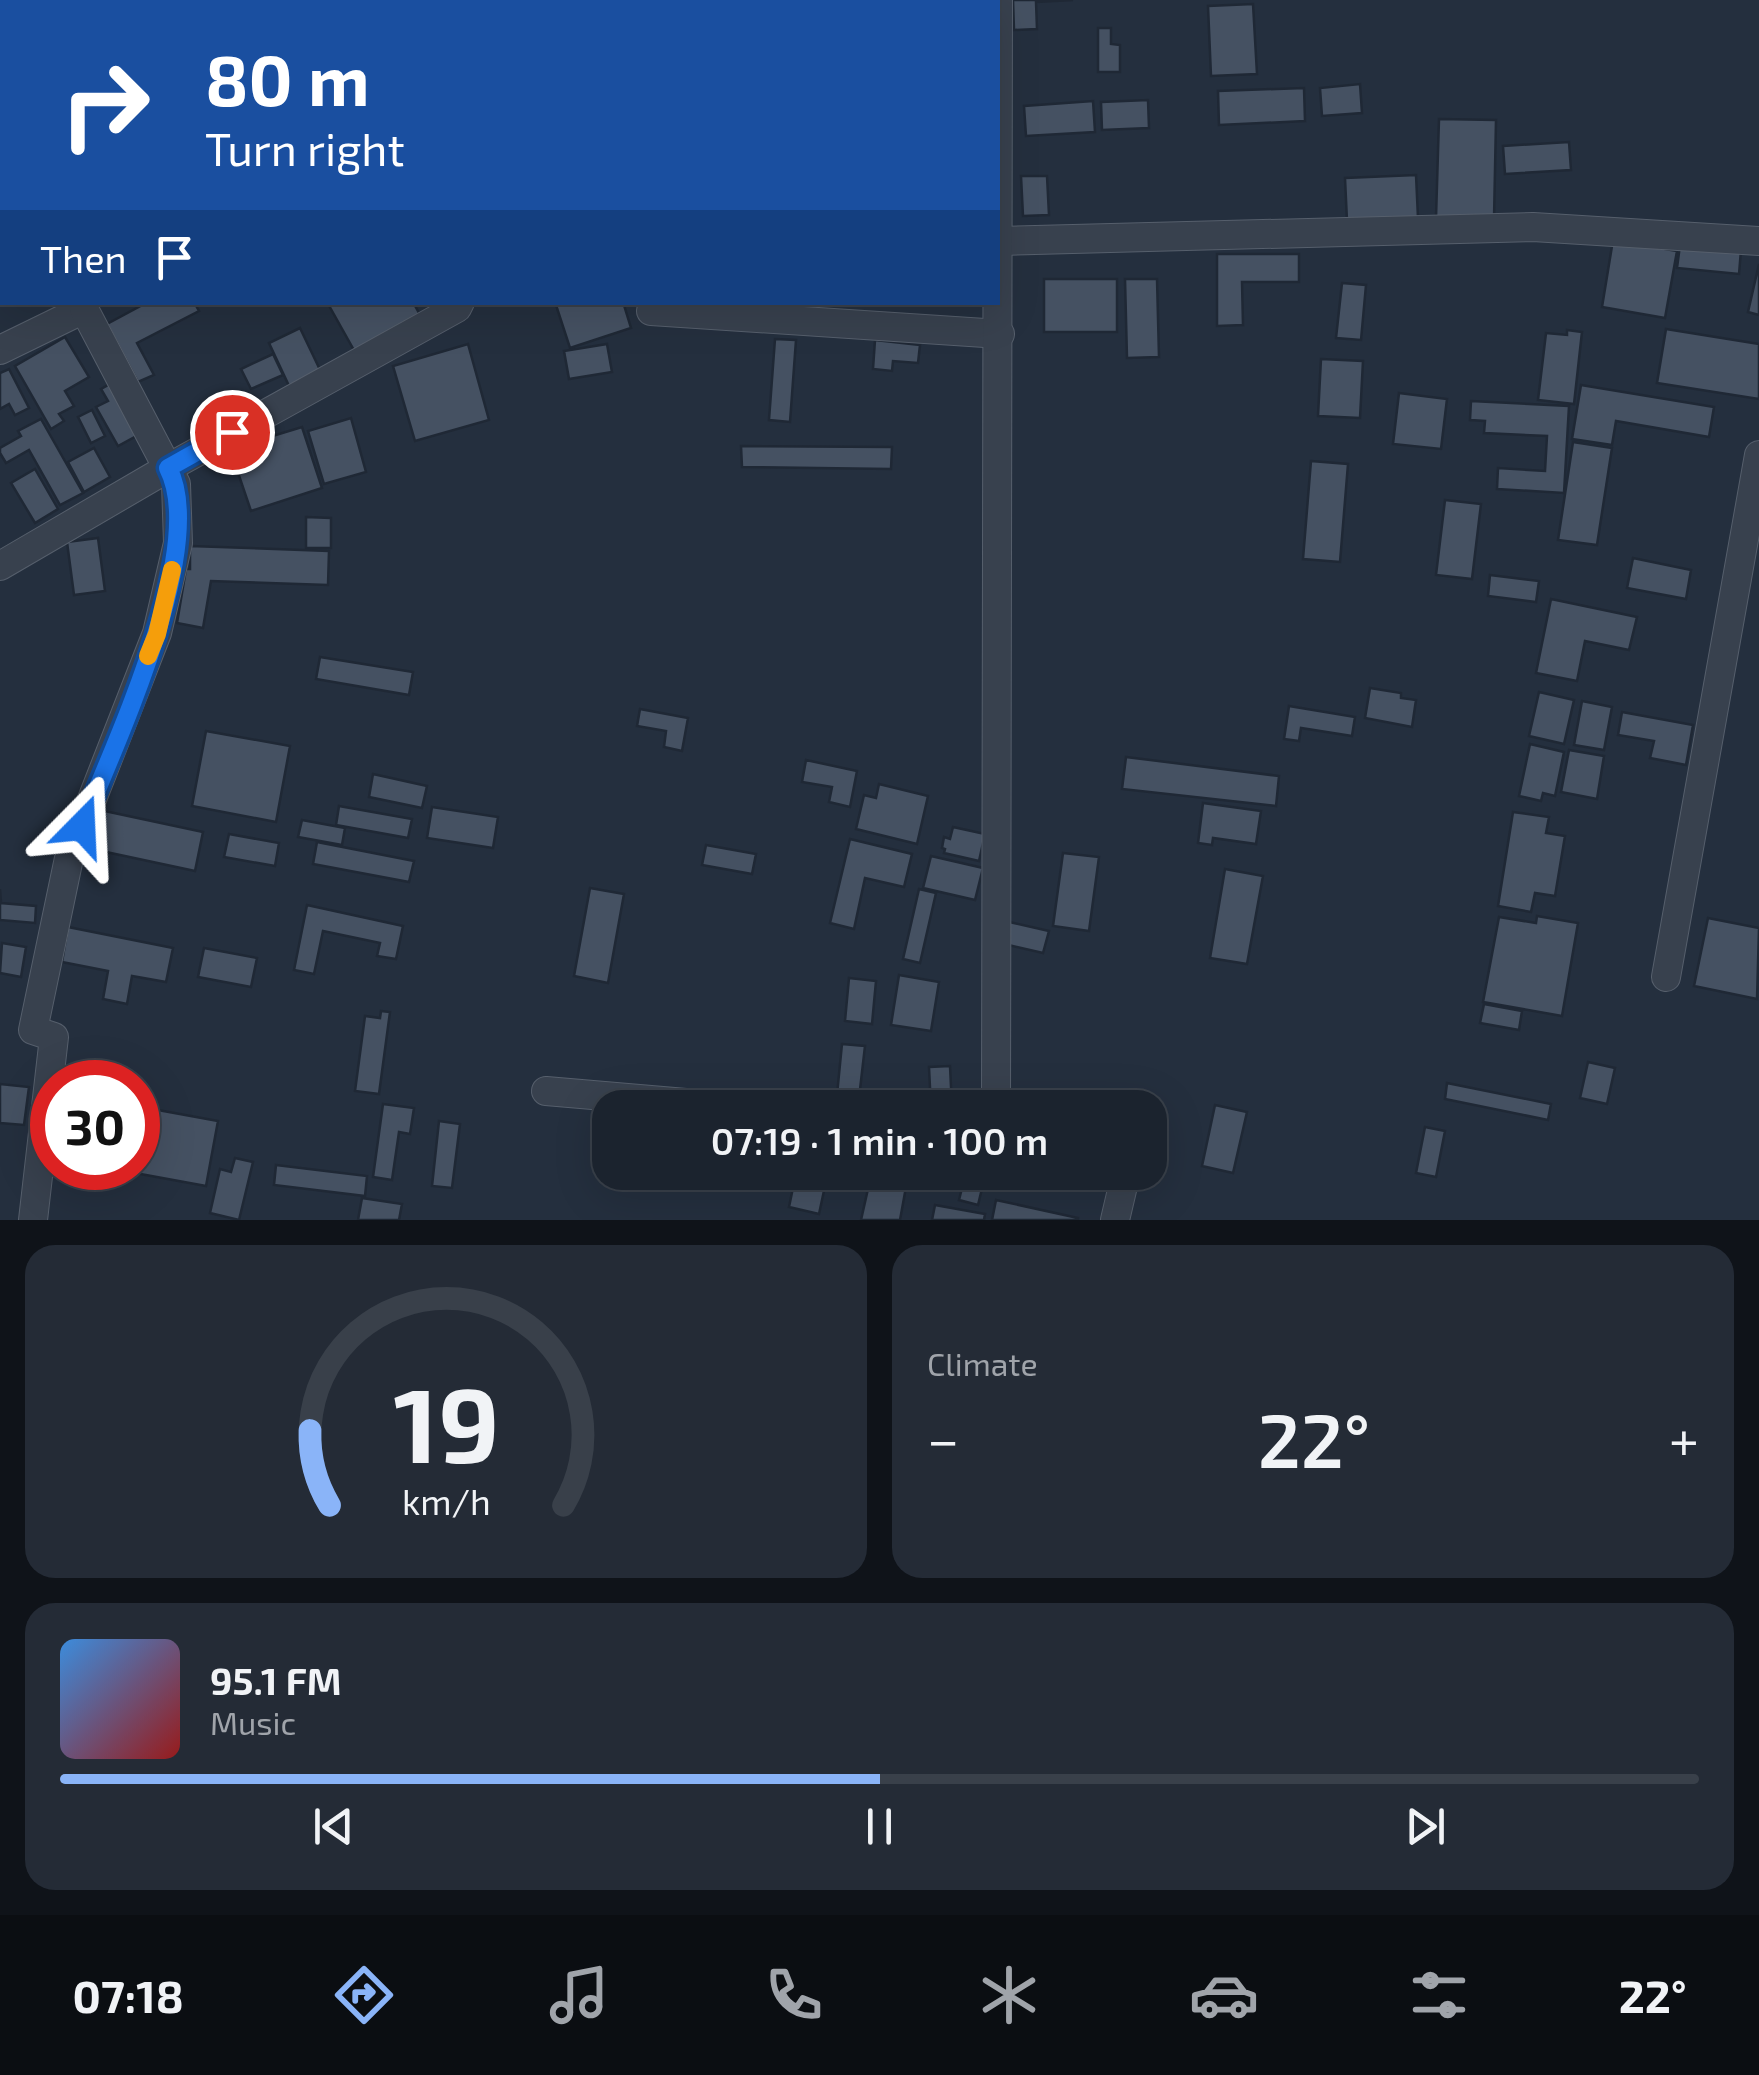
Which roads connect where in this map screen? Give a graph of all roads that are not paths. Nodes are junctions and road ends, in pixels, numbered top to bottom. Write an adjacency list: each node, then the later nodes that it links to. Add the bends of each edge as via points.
1 (1000, 241): 2 (street, via 1533,227); 6 (street)
2 (1759, 241)
3 (458, 305): 9 (street)
4 (83, 306): 7 (street); 9 (street)
5 (652, 311): 6 (street)
6 (1000, 334): 13 (street)
7 (0, 350)
8 (1759, 455): 11 (street)
9 (168, 468): 10 (street); 16 (street, via 176,484 178,542 157,634 69,858 33,1030 54,1038)
10 (0, 566)
11 (1666, 977)
12 (546, 1090): 14 (street)
13 (996, 1090)
14 (592, 1094)
15 (1122, 1190): 17 (street)
16 (34, 1220)
17 (1114, 1220)

